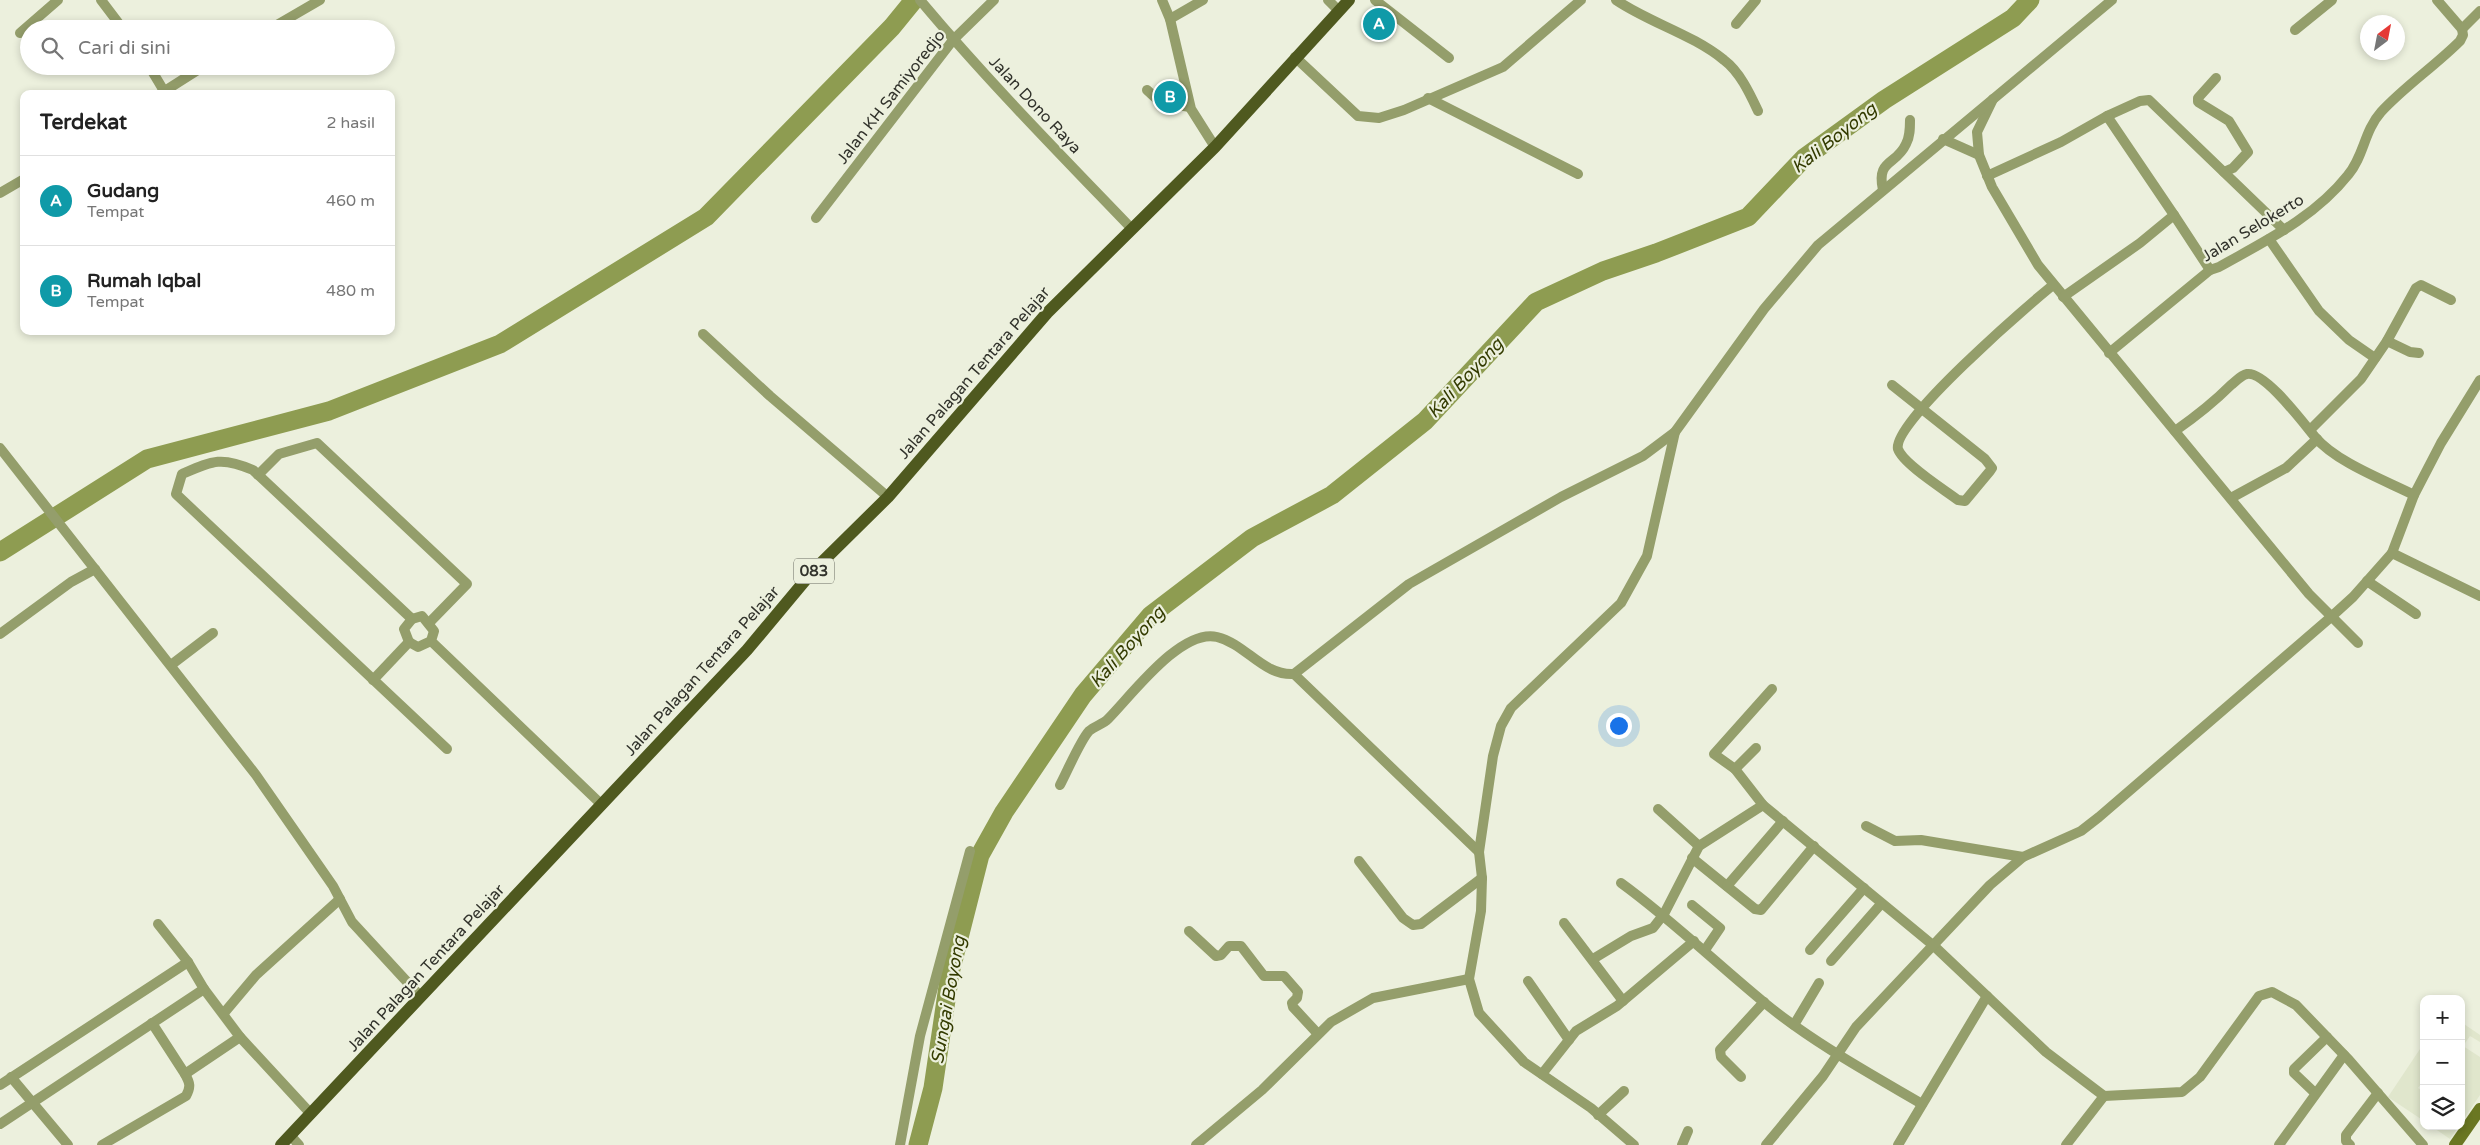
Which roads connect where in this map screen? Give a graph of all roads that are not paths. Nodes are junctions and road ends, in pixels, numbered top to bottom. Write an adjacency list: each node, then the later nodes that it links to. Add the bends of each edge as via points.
1 (58, 0): 20 (street)
2 (101, 0): 21 (street)
3 (320, 0): 22 (street)
4 (920, 0): 26 (street, Jalan Dono Raya)
5 (994, 0): 26 (street, Jalan KH Samiyoredjo)
6 (1162, 0): 19 (street)
7 (1203, 0): 19 (street)
8 (1328, 0): 17 (street)
9 (1349, 0): 17 (main road, Jalan Palagan Tentara Pelajar / 083)
10 (1375, 0): 28 (street)
11 (1581, 0): 36 (street, via 1503,67)
12 (1616, 0): 38 (street, via 1726,61 1747,88)
13 (1756, 0): 23 (street)
14 (2112, 0): 35 (street)
15 (2332, 0): 25 (street)
16 (2437, 0): 24 (street)
17 (1338, 10): 27 (main road, Jalan Palagan Tentara Pelajar / 083)
18 (2480, 11): 24 (street, Jalan Selokerto)
19 (1170, 19): 37 (street)
20 (35, 20)
21 (117, 20)
22 (286, 20)
23 (1736, 24)
24 (2462, 29): 53 (street, Jalan Selokerto, via 2460,41 2380,114 2366,134 2358,160 2331,195)
25 (2295, 30)
26 (953, 40): 51 (street, Jalan KH Samiyoredjo); 52 (street, Jalan Dono Raya)
27 (1295, 57): 36 (street, via 1358,116 1379,118); 42 (main road, Jalan Palagan Tentara Pelajar / 083)
28 (1449, 58)
29 (154, 75): 32 (street)
30 (189, 75): 33 (street)
31 (2216, 78): 44 (street, via 2198,102 2230,122 2248,152 2233,168)
32 (161, 90)
33 (165, 90)
34 (1147, 90): 37 (street, via 1160,102)
35 (1994, 96): 41 (street); 43 (street, via 1977,132)
36 (1428, 98): 45 (street)
37 (1190, 107): 42 (street)
38 (1758, 112)
39 (2107, 116): 44 (street, via 2149,100); 46 (street, via 2061,142); 50 (street)
40 (1910, 120): 48 (street, via 1906,146 1884,166 1880,176)
41 (1943, 139): 43 (street); 48 (street)
42 (1215, 147): 52 (main road, Jalan Palagan Tentara Pelajar / 083)
43 (1979, 155): 46 (street)
44 (2224, 172): 53 (street)
45 (1578, 174)
46 (1987, 176): 56 (street, via 2038,265)
47 (20, 180): 49 (street)
48 (1883, 190): 69 (street, via 1818,245 1764,308)
49 (0, 193)
50 (2174, 215): 55 (street); 57 (street, via 2140,243)
51 (816, 218)
52 (1132, 228): 74 (main road, Jalan Palagan Tentara Pelajar / 083, via 1046,313)
53 (2284, 230): 54 (street, Jalan Selokerto)
54 (2269, 239): 55 (street, Jalan Selokerto); 63 (street, via 2319,310 2349,340)
55 (2210, 270): 61 (street, Jalan Selokerto)
56 (2053, 284): 57 (street); 66 (street, via 1989,339)
57 (2062, 297): 61 (street)
58 (2451, 300): 60 (street, via 2421,284)
59 (703, 334): 74 (street)
60 (2388, 341): 62 (street); 63 (street)
61 (2109, 353): 68 (street)
62 (2419, 353)
63 (2375, 358): 67 (street, via 2361,379)
64 (2480, 380): 73 (street)
65 (1892, 385): 66 (street)
66 (1922, 409): 66 (street, via 1992,468 1964,501 1958,500 1906,460 1898,449 1898,441)
67 (2310, 430): 68 (street, via 2267,384 2254,375 2246,374); 70 (street)
68 (2175, 431): 75 (street)
69 (1675, 432): 90 (street, via 1643,456 1561,497 1409,584); 105 (street, via 1647,556 1620,603 1511,708 1501,726 1493,756)
70 (2317, 439): 73 (street, via 2340,457); 75 (street, via 2286,468)
71 (0, 448): 77 (street)
72 (258, 475): 82 (street); 83 (street, via 279,454 316,443 467,584); 91 (street, via 231,460 205,464 182,474 176,494)
73 (2414, 495): 76 (street)
74 (888, 497): 97 (main road, Jalan Palagan Tentara Pelajar / 083, via 813,571 747,650)
75 (2231, 498): 81 (street)
76 (2392, 552): 78 (street); 79 (street)
77 (95, 569): 85 (street, via 71,582); 89 (street)
78 (2367, 581): 80 (street); 81 (street)
79 (2480, 596)
80 (2416, 614)
81 (2331, 617): 88 (street); 106 (street, via 2081,832)
82 (412, 619): 83 (street, via 422,616); 87 (street, via 404,629)
83 (429, 623): 86 (street, via 434,631)
84 (213, 633): 89 (street)
85 (0, 634)
86 (431, 641): 87 (street, via 418,647); 97 (street)
87 (409, 642): 91 (street)
88 (2358, 643)
89 (171, 666): 113 (street, via 256,775)
90 (1294, 674): 96 (street, via 1281,675 1231,643 1202,636 1149,672 1108,719 1089,732); 105 (street)
91 (373, 680): 94 (street)
92 (1772, 689): 95 (street, via 1714,754)
93 (1756, 748): 95 (street)
94 (447, 749)
95 (1735, 769): 98 (street)
96 (1060, 784)
97 (602, 805): 132 (main road, Jalan Palagan Tentara Pelajar / 083)
98 (1763, 805): 100 (street); 102 (street)
99 (1658, 809): 102 (street)
100 (1783, 821): 103 (street); 111 (street)
101 (1866, 826): 106 (street, via 1895,841 1921,840)
102 (1699, 846): 107 (street)
103 (1814, 846): 111 (street, via 1763,910 1755,909); 112 (street)
104 (970, 851): 164 (street, via 920,1036)
105 (1479, 852): 109 (street)
106 (2023, 857): 121 (street, via 1990,885)
107 (1692, 858): 111 (street); 116 (street)
108 (1359, 861): 109 (street, via 1403,918 1413,925 1420,924)
109 (1482, 878): 127 (street, via 1481,911)
110 (1621, 882): 116 (street)
111 (1727, 886)
112 (1864, 888): 114 (street); 123 (street)
113 (340, 899): 132 (street, via 352,922); 135 (street, via 256,976)
114 (1881, 904): 121 (street); 125 (street)
115 (1692, 905): 122 (street, via 1720,928)
116 (1664, 914): 120 (street); 124 (street, via 1653,928 1631,936)
117 (1564, 923): 124 (street)
118 (158, 924): 126 (street)
119 (1189, 931): 138 (street, via 1216,956 1229,946 1241,946 1264,976 1284,976 1298,992 1293,1007)
120 (1694, 941): 122 (street); 133 (street)
121 (1934, 946): 131 (street); 142 (street, via 1856,1027)
122 (1704, 950): 134 (street)
123 (1810, 950)
124 (1593, 959): 133 (street)
125 (1831, 961)
126 (188, 962): 130 (street); 146 (street)
127 (1469, 979): 138 (street, via 1373,998 1331,1022); 145 (street, via 1479,1013 1524,1062)
128 (1528, 981): 141 (street)
129 (1819, 983): 137 (street)
130 (204, 989): 135 (street); 136 (street)
131 (1987, 996): 152 (street, via 2046,1052); 154 (street)
132 (422, 997): 156 (main road, Jalan Palagan Tentara Pelajar / 083)
133 (1623, 1001): 141 (street, via 1576,1031)
134 (1764, 1002): 137 (street); 147 (street, via 1720,1050 1720,1056)
135 (224, 1013): 139 (street)
136 (152, 1023): 144 (street); 153 (street)
137 (1794, 1025): 142 (street)
138 (1318, 1034): 165 (street, via 1262,1090)
139 (240, 1037): 144 (street); 156 (street)
140 (2327, 1037): 143 (street); 150 (street, via 2294,1069); 152 (street, via 2296,1005 2272,992 2259,996 2200,1077 2182,1092)
141 (1570, 1040): 145 (street)
142 (1837, 1055): 154 (street); 168 (street, via 1824,1076)
143 (2344, 1055): 150 (street); 151 (street)
144 (185, 1074): 162 (street, via 190,1082 186,1096)
145 (1542, 1074): 157 (street)
146 (11, 1078): 148 (street); 153 (street)
147 (1741, 1078)
148 (0, 1085)
149 (1624, 1091): 157 (street)
150 (2315, 1093): 171 (street)
151 (2378, 1093): 172 (street, via 2346,1135); 173 (street)
152 (2104, 1096): 170 (street)
153 (31, 1104): 158 (street); 161 (street)
154 (1922, 1104): 169 (street)
155 (2480, 1109): 174 (main road)
156 (311, 1114): 160 (main road, Jalan Palagan Tentara Pelajar / 083)
157 (1598, 1115): 166 (street)
158 (0, 1124)
159 (1688, 1131): 167 (street)
160 (285, 1140): 163 (street)
161 (68, 1145)
162 (102, 1145)
163 (299, 1145)
164 (900, 1145)
165 (1196, 1145)
166 (1634, 1145)
167 (1682, 1145)
168 (1766, 1145)
169 (1898, 1145)
170 (2066, 1145)
171 (2279, 1145)
172 (2350, 1145)
173 (2423, 1145)
174 (2455, 1145)

